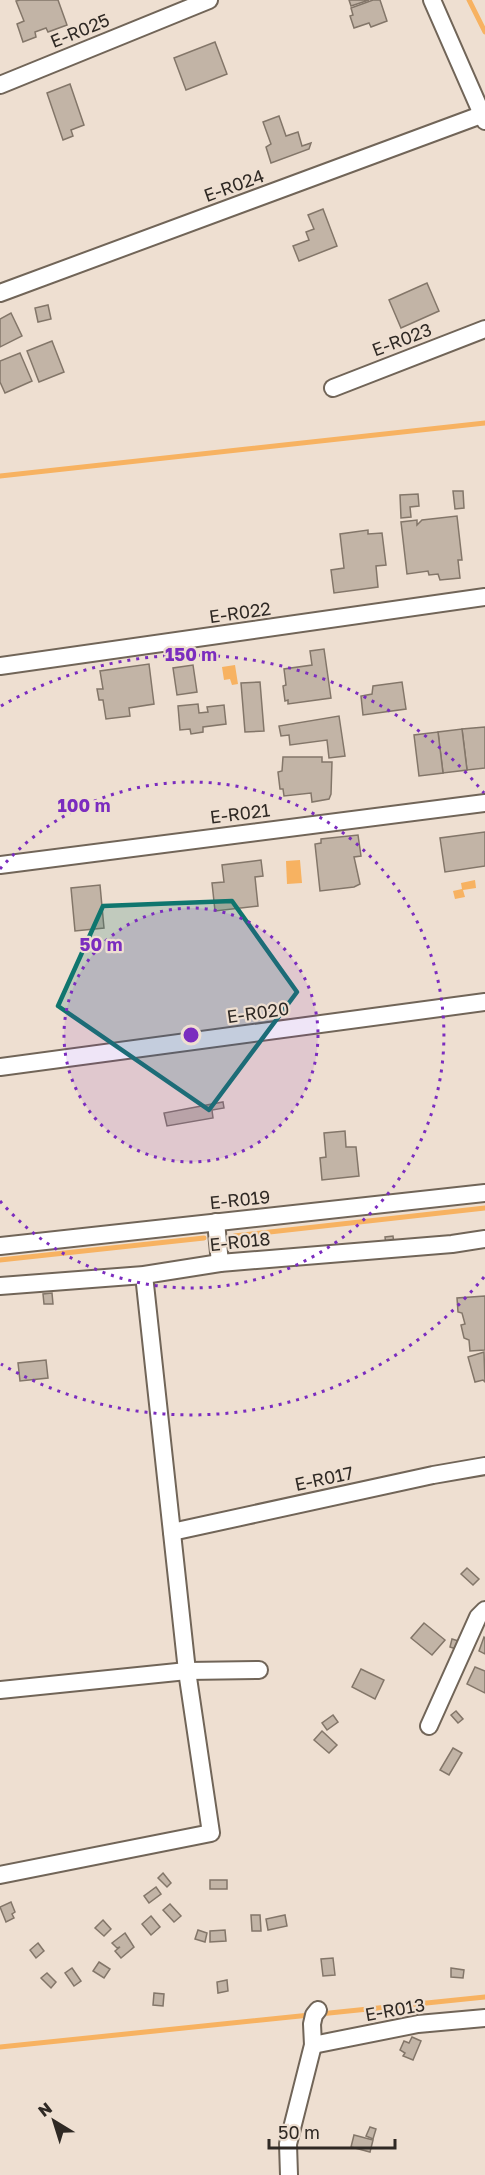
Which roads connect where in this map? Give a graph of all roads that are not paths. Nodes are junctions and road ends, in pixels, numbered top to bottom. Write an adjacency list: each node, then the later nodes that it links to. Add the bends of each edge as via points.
1 (209, 0): 3 (street, E-R025)
2 (432, 0): 4 (street)
3 (0, 85)
4 (483, 118): 5 (street, E-R024)
5 (0, 293)
6 (485, 329): 7 (street, E-R023)
7 (333, 388)
8 (485, 597): 9 (street, E-R022)
9 (0, 666)
10 (485, 803): 11 (street, E-R021)
11 (0, 865)
12 (485, 1002): 13 (street, E-R020)
13 (0, 1067)
14 (485, 1193): 15 (street, E-R019)
15 (216, 1222): 17 (street, E-R019); 18 (street)
16 (485, 1239): 18 (street, E-R018)
17 (0, 1246)
18 (220, 1263): 19 (street, E-R018)
19 (144, 1275): 20 (street, E-R018); 22 (street)
20 (0, 1286)
21 (485, 1466): 22 (street, E-R017)
22 (172, 1532): 25 (street)
23 (485, 1610): 27 (street, via 478,1617)
24 (260, 1670): 25 (street)
25 (187, 1671): 26 (street); 28 (street, via 211,1833)
26 (0, 1690)
27 (429, 1726)
28 (0, 1875)
29 (318, 2010): 31 (street, via 312,2024)
30 (485, 2018): 31 (street, E-R013, via 418,2024)
31 (313, 2045): 32 (street, via 288,2144)
32 (289, 2175)

